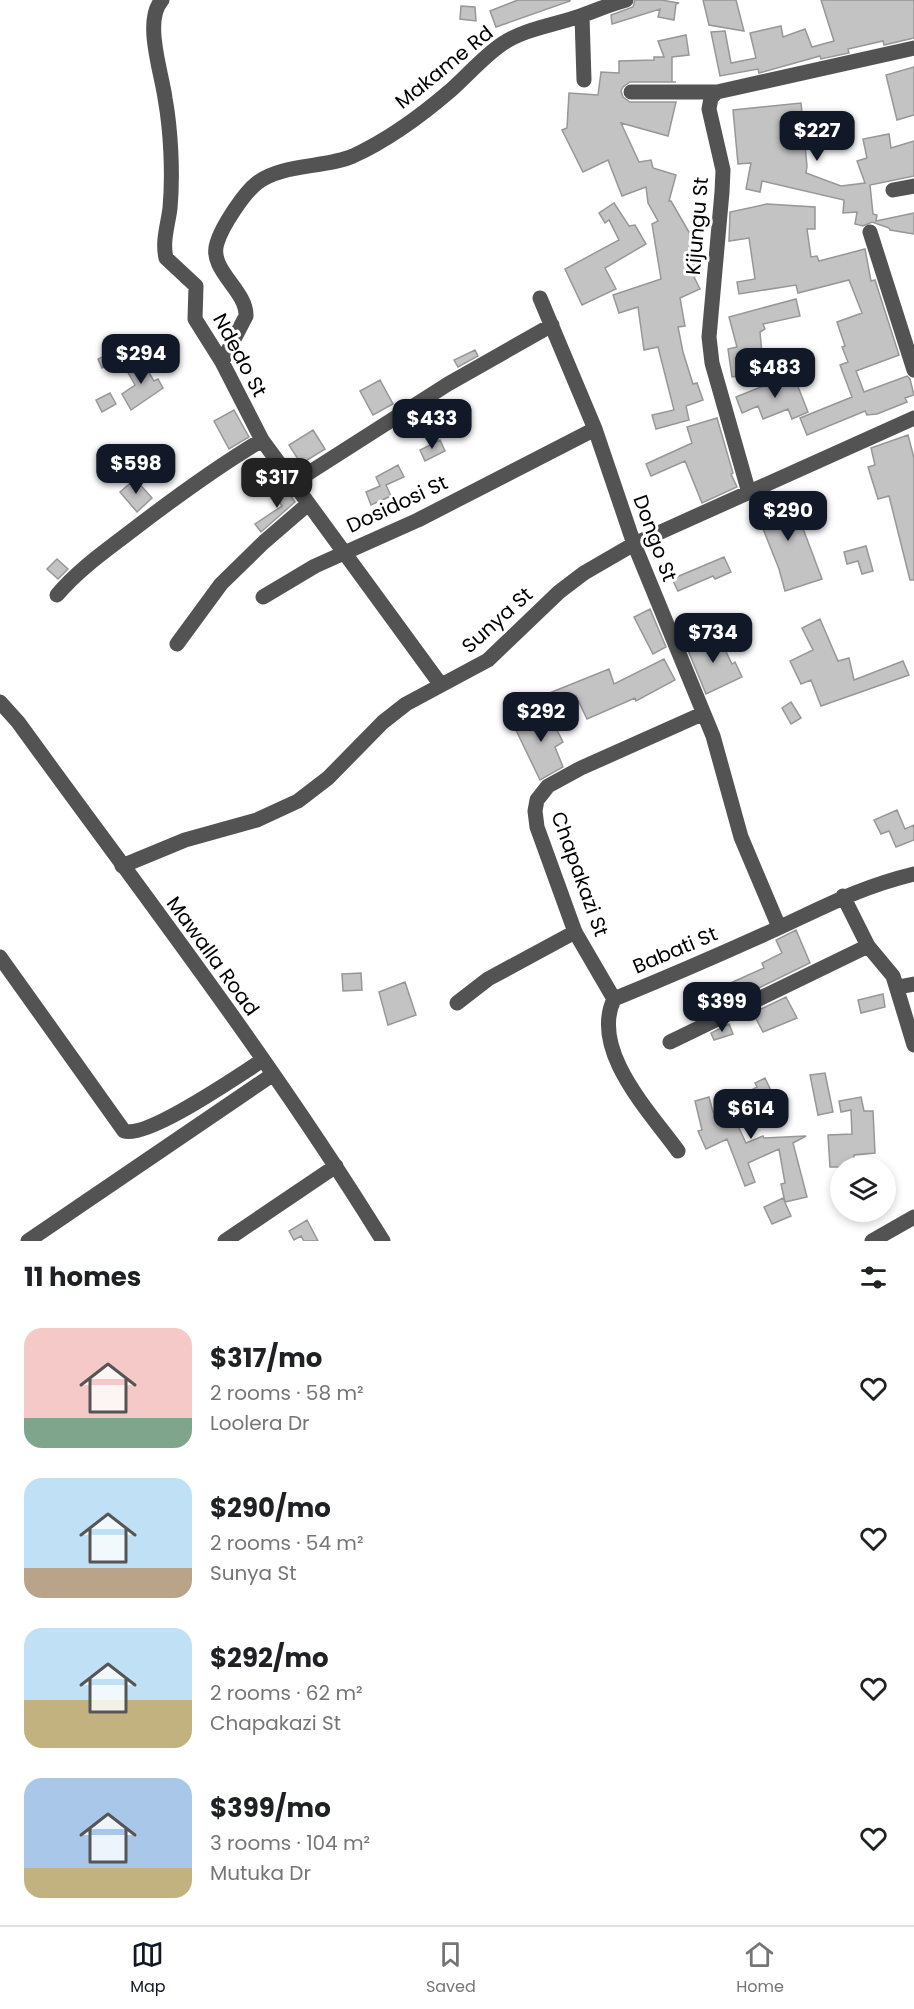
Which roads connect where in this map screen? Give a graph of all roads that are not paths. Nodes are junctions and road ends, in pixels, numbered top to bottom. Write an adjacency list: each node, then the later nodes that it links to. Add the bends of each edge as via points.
1 (162, 0): 13 (street, Ndedo St, via 154,26 157,63 166,99 171,174 165,251 168,261 196,286 195,319)
2 (626, 0): 3 (street)
3 (582, 16): 5 (street); 13 (street, Makame Rd, via 502,44 428,109 353,156 283,172 258,182 217,243 217,261 246,310)
4 (914, 48): 7 (street)
5 (584, 80)
6 (632, 92): 7 (street)
7 (717, 92): 19 (street, Kijungu St, via 711,98 709,110 723,170 709,337 712,363)
8 (914, 186): 9 (street)
9 (893, 190)
10 (870, 232): 14 (street)
11 (540, 298): 12 (street, Dongo St)
12 (552, 325): 16 (street, Dongo St); 18 (street, via 448,384)
13 (222, 362): 17 (street, Ndedo St)
14 (914, 370)
15 (913, 420): 19 (street, Sunya St)
16 (595, 429): 21 (street, Dongo St); 22 (street, Dosidosi St, via 418,520)
17 (262, 440): 18 (street, Ndedo St); 23 (street, via 216,468 82,567)
18 (293, 483): 20 (street, Ndedo St)
19 (749, 493): 21 (street, Sunya St)
20 (308, 504): 22 (street, Ndedo St); 25 (street, via 221,584)
21 (634, 544): 26 (street, Sunya St, via 559,592 488,660); 28 (street, Dongo St)
22 (345, 552): 24 (street, Dosidosi St); 26 (street, Ndedo St)
23 (57, 595)
24 (263, 597)
25 (177, 644)
26 (441, 685): 29 (street, Sunya St, via 382,722 328,778 290,806 257,820 185,840)
27 (0, 702): 29 (street, Mawalla Road)
28 (702, 714): 32 (street, Dongo St, via 716,744 741,837); 33 (street, Chapakazi St, via 580,768 548,786 537,800 537,827)
29 (122, 866): 42 (street, Mawalla Road)
30 (914, 874): 31 (street, Babati St)
31 (843, 896): 32 (street, Babati St); 34 (street)
32 (779, 927): 38 (street, Babati St)
33 (575, 932): 38 (street, Chapakazi St); 39 (street, via 488,979)
34 (868, 946): 37 (street); 40 (street)
35 (0, 957): 42 (street, via 124,1131 130,1133 170,1117)
36 (914, 984): 37 (street)
37 (898, 987): 41 (street)
38 (614, 999): 44 (street, via 608,1020 611,1050)
39 (457, 1004)
40 (670, 1042)
41 (914, 1045)
42 (263, 1060): 43 (street, Mawalla Road)
43 (272, 1075): 45 (street, Mawalla Road); 47 (street)
44 (678, 1151)
45 (336, 1166): 48 (street); 49 (street, Mawalla Road)
46 (914, 1217): 50 (street)
47 (28, 1241)
48 (225, 1241)
49 (382, 1241)
50 (872, 1241)

